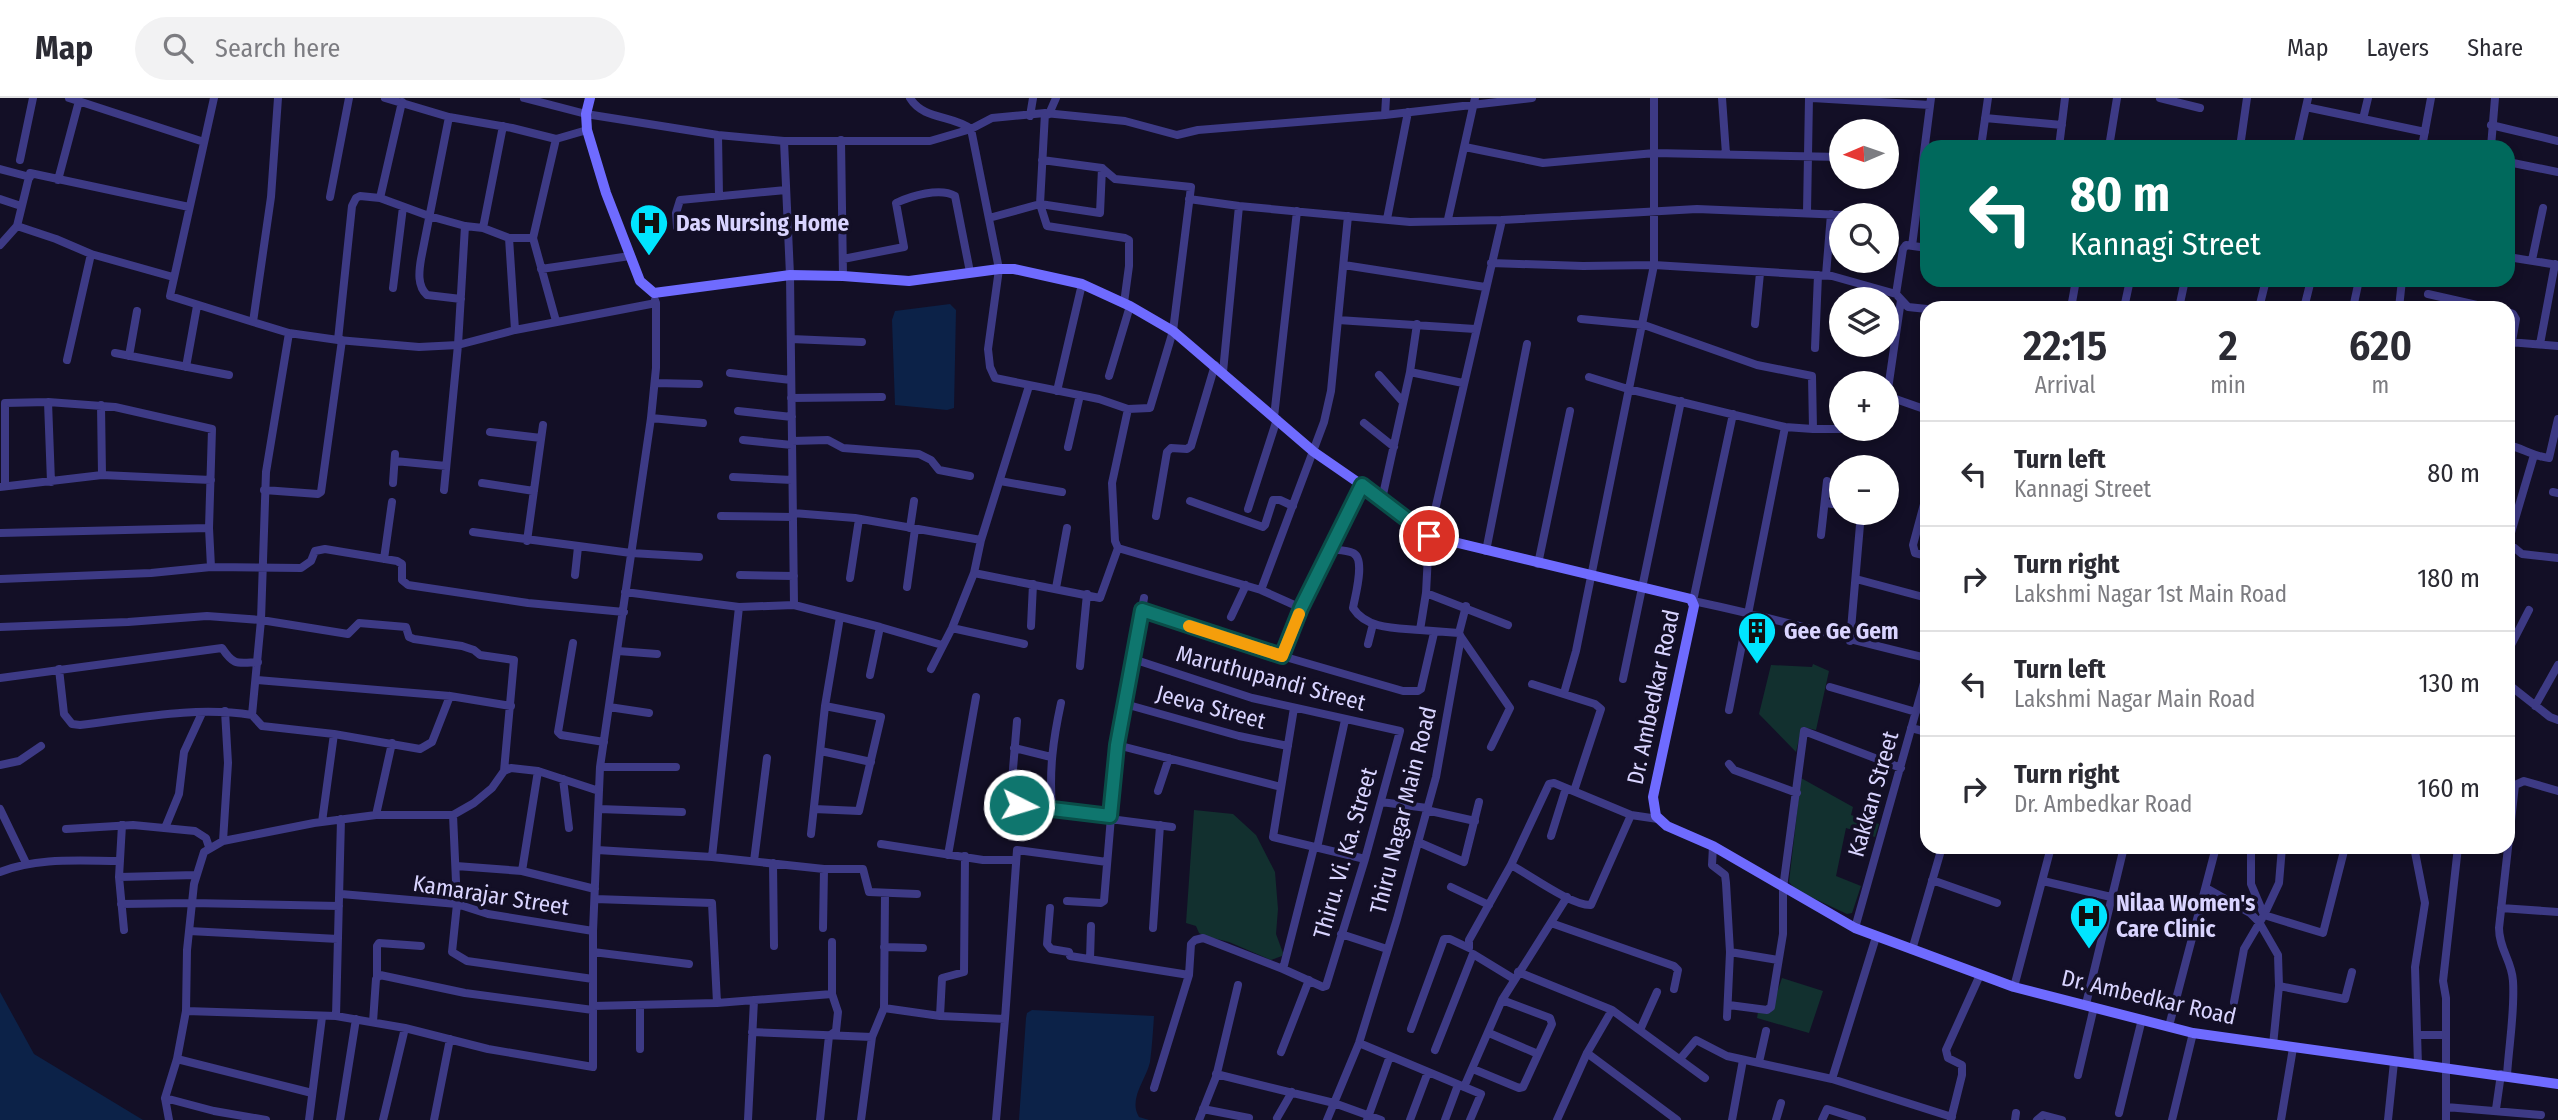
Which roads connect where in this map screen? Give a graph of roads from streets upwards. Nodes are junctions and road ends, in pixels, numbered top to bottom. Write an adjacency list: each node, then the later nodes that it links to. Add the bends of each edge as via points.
1 (33, 98): 65 (street)
2 (214, 98): 59 (street)
3 (278, 98): 139 (street, via 271,197)
4 (349, 98): 76 (street)
5 (385, 98): 26 (street)
6 (524, 98): 34 (street)
7 (590, 98): 34 (street)
8 (910, 98): 43 (street, via 937,118 961,121)
9 (1033, 98): 36 (street)
10 (1056, 98): 33 (street)
11 (1386, 98): 35 (street)
12 (1431, 98): 31 (street)
13 (1532, 98): 27 (street)
14 (1654, 98): 61 (street)
15 (1723, 98): 62 (street)
16 (1810, 98): 28 (street); 63 (street)
17 (1988, 98): 38 (street)
18 (2065, 98): 40 (street)
19 (2117, 98): 52 (street)
20 (2160, 98): 30 (street)
21 (2247, 98): 53 (street)
22 (2368, 98): 39 (street)
23 (2431, 98): 45 (street)
24 (2495, 98): 41 (street)
25 (74, 100): 59 (street); 72 (street)
26 (400, 100): 37 (street); 77 (street)
27 (1474, 101): 31 (street); 60 (street)
28 (1930, 101): 49 (street)
29 (2307, 103): 39 (street); 54 (street)
30 (2200, 108)
31 (1429, 110): 32 (street)
32 (1408, 112): 35 (street); 93 (street)
33 (1047, 113): 35 (street, via 1125,121 1177,135); 36 (street); 66 (street)
34 (586, 114): 44 (street); 46 (street)
35 (1385, 115)
36 (1030, 116): 43 (street, via 992,118)
37 (449, 117): 42 (street); 90 (street)
38 (1985, 118): 40 (street); 50 (street)
39 (2363, 119): 45 (street)
40 (2062, 125): 51 (street)
41 (2491, 125): 56 (street); 58 (street)
42 (503, 126): 47 (street); 98 (street)
43 (971, 129): 48 (street, via 930,141); 92 (street)
44 (587, 130): 47 (street); 107 (street)
45 (2425, 132): 55 (street)
46 (718, 135): 57 (street); 75 (street)
47 (556, 139): 101 (street)
48 (841, 140): 57 (street); 109 (street)
49 (1925, 140)
50 (1982, 140)
51 (2060, 140)
52 (2110, 140)
53 (2240, 140)
54 (2299, 140)
55 (2423, 140)
56 (2491, 140)
57 (784, 141): 74 (street)
58 (2558, 141)
59 (204, 142): 83 (street)
60 (1465, 147): 61 (street, via 1543,163); 94 (street)
61 (1655, 153): 62 (street); 87 (street)
62 (1726, 154): 63 (street)
63 (1808, 156): 64 (street); 88 (street)
64 (1829, 157)
65 (19, 160)
66 (1042, 160): 68 (street); 80 (street)
67 (2515, 163): 70 (street)
68 (1102, 168): 79 (street, via 1115,178 1191,187); 80 (street, via 1100,213)
69 (0, 169): 71 (street)
70 (2558, 172)
71 (30, 177): 72 (street, via 30,173); 81 (street)
72 (58, 180): 83 (street)
73 (1920, 182): 104 (street)
74 (786, 190): 75 (street); 119 (street)
75 (719, 196): 99 (street, via 680,200)
76 (330, 197)
77 (380, 198): 84 (street); 148 (street, via 360,195 352,206)
78 (0, 199): 81 (street)
79 (1189, 199): 82 (street); 145 (street)
80 (1040, 204): 92 (street); 132 (street, via 1047,226 1129,240)
81 (21, 206): 96 (street)
82 (1239, 206): 86 (street); 160 (street)
83 (189, 207): 122 (street)
84 (403, 207): 90 (street); 126 (street)
85 (2543, 208): 110 (street)
86 (1297, 211): 91 (street); 189 (street)
87 (1654, 211): 88 (street); 95 (street); 113 (street)
88 (1807, 212): 89 (street)
89 (1829, 214)
90 (429, 216): 97 (street); 130 (street, via 419,270 423,292)
91 (1348, 216): 93 (street); 112 (street)
92 (989, 218): 115 (street)
93 (1387, 219): 94 (street)
94 (1448, 219): 95 (street)
95 (1502, 220): 111 (street)
96 (17, 226): 103 (street); 106 (street)
97 (465, 226): 98 (street); 130 (street)
98 (483, 228): 102 (street)
99 (677, 228)
100 (1829, 228): 120 (street)
101 (533, 238): 102 (street); 116 (street)
102 (509, 239): 144 (street)
103 (0, 245)
104 (1912, 246): 105 (street); 128 (street, via 1903,249)
105 (1920, 247)
106 (91, 254): 122 (street); 158 (street)
107 (630, 256): 116 (street); 129 (street, via 640,281)
108 (2515, 258): 110 (street)
109 (843, 259): 117 (street, via 904,247 896,203 948,192 955,196); 121 (street)
110 (2532, 260): 114 (street)
111 (1491, 263): 113 (street); 124 (street)
112 (1344, 265): 124 (street); 137 (street)
113 (1654, 265): 118 (street); 142 (street)
114 (2556, 265): 152 (street)
115 (999, 268): 117 (street, Dr. Ambedkar Road); 123 (street, Dr. Ambedkar Road); 171 (street, via 988,349 991,374)
116 (541, 269): 138 (street)
117 (970, 272): 121 (street, Dr. Ambedkar Road, via 909,281)
118 (1760, 273): 120 (street); 141 (street)
119 (790, 275): 121 (street, Dr. Ambedkar Road); 129 (street, Dr. Ambedkar Road); 147 (street)
120 (1822, 275): 125 (street); 155 (street)
121 (843, 276)
122 (173, 277): 133 (street, via 171,298)
123 (1082, 284): 132 (street, Dr. Ambedkar Road); 173 (street)
124 (1485, 287): 143 (street)
125 (1864, 287)
126 (393, 288)
127 (2428, 294): 131 (street)
128 (1899, 297): 134 (street, via 1908,307)
129 (655, 298): 138 (street); 168 (street)
130 (461, 299): 153 (street)
131 (2459, 301)
132 (1127, 305): 145 (street, Dr. Ambedkar Road); 165 (street)
133 (197, 306): 139 (street); 159 (street)
134 (1920, 308)
135 (137, 311): 157 (street)
136 (1581, 318): 142 (street)
137 (1338, 320): 140 (street); 205 (street, via 1331,391)
138 (556, 321): 144 (street)
139 (253, 323): 146 (street)
140 (1417, 324): 143 (street); 161 (street)
141 (1755, 324)
142 (1644, 325): 172 (street); 195 (street, via 1757,365 1812,376)
143 (1475, 329): 169 (street)
144 (515, 330): 153 (street)
145 (1173, 331): 160 (street, Dr. Ambedkar Road); 183 (street, via 1150,408)
146 (289, 333): 148 (street); 220 (street)
147 (791, 339): 149 (street); 167 (street)
148 (340, 340): 153 (street, via 419,347); 220 (street, via 321,492)
149 (862, 342)
150 (2515, 342): 152 (street)
151 (1527, 344): 252 (street)
152 (2540, 344): 154 (street)
153 (458, 345): 207 (street)
154 (2558, 346)
155 (1815, 348)
156 (115, 353): 157 (street)
157 (129, 356): 159 (street)
158 (67, 360)
159 (186, 367): 163 (street)
160 (1219, 368): 189 (street, Dr. Ambedkar Road); 234 (street, via 1191,446 1167,452)
161 (1410, 372): 169 (street); 180 (street)
162 (730, 373): 167 (street)
163 (229, 375)
164 (1379, 375): 180 (street)
165 (1109, 376)
166 (1589, 377): 172 (street)
167 (791, 380): 176 (street)
168 (655, 383): 170 (street); 188 (street)
169 (1463, 383): 245 (street)
170 (699, 384)
171 (1029, 386): 173 (street); 213 (street)
172 (1628, 389): 178 (street); 264 (street)
173 (1057, 391): 174 (street)
174 (1080, 395): 183 (street); 203 (street)
175 (882, 397): 176 (street)
176 (791, 398): 187 (street)
177 (1899, 400): 182 (street)
178 (1681, 401): 186 (street); 271 (street)
179 (48, 402): 181 (street); 215 (street); 219 (street, via 5,403)
180 (1403, 402): 204 (street)
181 (101, 405): 208 (street); 211 (street, via 212,429)
182 (1920, 408)
183 (1128, 409): 249 (street, via 1112,483)
184 (738, 411): 187 (street)
185 (1570, 411): 258 (street)
186 (1733, 414): 194 (street); 280 (street)
187 (792, 417): 201 (street)
188 (651, 418): 191 (street); 253 (street)
189 (1275, 418): 205 (street, Dr. Ambedkar Road); 231 (street)
190 (2558, 419): 199 (street)
191 (704, 423)
192 (1364, 424): 204 (street)
193 (543, 425): 198 (street)
194 (1785, 427): 195 (street); 288 (street)
195 (1813, 429): 196 (street)
196 (1829, 429)
197 (490, 432): 198 (street)
198 (541, 438): 222 (street)
199 (2556, 439): 206 (street, via 2549,458)
200 (743, 440): 201 (street)
201 (792, 443): 209 (street, via 828,440 843,448 919,454 939,470); 212 (street)
202 (2515, 446): 206 (street)
203 (1068, 447)
204 (1394, 447): 224 (street)
205 (1314, 452): 218 (street, Dr. Ambedkar Road); 230 (street)
206 (2534, 455): 237 (street)
207 (446, 466): 217 (street, via 395,458); 221 (street)
208 (102, 475): 211 (street); 215 (street)
209 (971, 476)
210 (733, 477): 212 (street)
211 (211, 480): 239 (street)
212 (792, 480): 232 (street)
213 (1000, 481): 223 (street); 246 (street)
214 (1827, 481): 228 (street)
215 (51, 482): 219 (street)
216 (482, 483): 222 (street)
217 (393, 484)
218 (1362, 485): 224 (street, Dr. Ambedkar Road); 250 (street)
219 (3, 486)
220 (264, 490): 260 (street)
221 (444, 490)
222 (534, 491): 247 (street)
223 (1062, 492)
224 (1382, 499): 245 (street, Dr. Ambedkar Road)
225 (914, 501): 240 (street)
226 (1190, 501): 230 (street, via 1260,527 1265,525 1273,500)
227 (392, 502): 257 (street)
228 (1825, 503): 229 (street); 244 (street)
229 (1829, 504)
230 (1293, 506): 274 (street)
231 (1248, 509)
232 (793, 515): 233 (street); 235 (street); 265 (street)
233 (721, 516)
234 (1156, 516)
235 (859, 519): 240 (street); 266 (street)
236 (1920, 519): 254 (street, via 1913,545)
237 (2515, 519)
238 (1860, 525): 268 (street)
239 (209, 528): 243 (street); 259 (street)
240 (913, 528): 246 (street); 272 (street)
241 (1067, 528): 273 (street)
242 (473, 532): 247 (street)
243 (0, 533)
244 (1821, 535)
245 (1429, 536): 252 (street, Dr. Ambedkar Road); 276 (street)
246 (981, 540): 261 (street)
247 (527, 541): 248 (street)
248 (578, 547): 253 (street); 262 (street)
249 (1118, 548): 270 (street); 277 (street, via 1100,598)
250 (1330, 549): 284 (street); 292 (street, via 1359,558 1353,608)
251 (2515, 550): 256 (street)
252 (1486, 551): 258 (street, Dr. Ambedkar Road)
253 (631, 553): 255 (street); 275 (street)
254 (1920, 554)
255 (699, 557)
256 (2558, 558)
257 (384, 559): 260 (street, via 325,549 314,551 306,566); 287 (street, via 402,564 402,580 408,585)
258 (1538, 564): 264 (street, Dr. Ambedkar Road)
259 (211, 567): 260 (street); 267 (street)
260 (261, 567): 291 (street)
261 (974, 573): 269 (street); 297 (street)
262 (575, 575)
263 (740, 575): 265 (street)
264 (1590, 575): 271 (street, Dr. Ambedkar Road); 324 (street)
265 (794, 576): 281 (street)
266 (850, 578)
267 (0, 579)
268 (1856, 579): 278 (street); 302 (street)
269 (1033, 584): 273 (street); 294 (street)
270 (1245, 585): 274 (street); 290 (street)
271 (1641, 585): 280 (street, Dr. Ambedkar Road); 319 (street)
272 (907, 587)
273 (1056, 588): 277 (street)
274 (1261, 590): 284 (street)
275 (625, 592): 283 (street); 287 (street)
276 (1426, 593): 282 (street); 298 (street)
277 (1087, 594): 314 (street)
278 (1920, 596)
279 (1144, 598): 285 (street)
280 (1693, 601): 288 (street); 388 (street, Dr. Ambedkar Road, via 1653,797)
281 (794, 605): 283 (street); 289 (street)
282 (1466, 606): 293 (street); 300 (street, Thiru Nagar Main Road)
283 (738, 607): 418 (street)
284 (1301, 608): 309 (street)
285 (1142, 610): 309 (street); 311 (street)
286 (2529, 610): 301 (street)
287 (624, 612): 307 (street)
288 (1748, 612): 302 (street); 335 (street)
289 (840, 617): 296 (street); 331 (street)
290 (1231, 617)
291 (261, 620): 295 (street, via 207,616); 312 (street); 330 (street, via 348,634 359,623 405,626 414,639 513,659)
292 (1373, 624): 298 (street); 305 (street)
293 (1508, 625)
294 (1031, 626)
295 (0, 627)
296 (880, 627): 306 (street); 317 (street)
297 (951, 628): 304 (street); 306 (street)
298 (1420, 631): 299 (street)
299 (1434, 632): 300 (street); 309 (street, via 1418,691 1403,691)
300 (1460, 635): 353 (street, via 1510,708); 381 (street, Thiru Nagar Main Road)
301 (2515, 637)
302 (1850, 640): 310 (street)
303 (573, 643): 348 (street, via 558,732)
304 (1024, 644)
305 (1368, 644)
306 (942, 645): 316 (street)
307 (618, 651): 308 (street); 333 (street)
308 (657, 654)
309 (1282, 656)
310 (1920, 656)
311 (1133, 659): 329 (street); 334 (street, Maruthupandi Street)
312 (258, 662): 315 (street, via 234,663 222,648); 320 (street)
313 (2558, 665): 332 (street)
314 (1080, 666)
315 (59, 669): 318 (street); 338 (street, via 64,714 72,724 169,712)
316 (931, 669)
317 (870, 675)
318 (0, 678)
319 (1623, 679)
320 (257, 680): 325 (street); 340 (street)
321 (1532, 684): 324 (street)
322 (1830, 687): 337 (street)
323 (2515, 690): 332 (street)
324 (1564, 693): 370 (street, via 1601,709)
325 (450, 696): 330 (street); 349 (street, via 432,742 421,749)
326 (976, 696): 416 (street)
327 (1920, 698): 337 (street, Kakkan Street)
328 (1061, 703): 356 (street)
329 (1125, 704): 350 (street); 352 (street, Jeeva Street)
330 (511, 706): 365 (street)
331 (825, 706): 355 (street); 359 (street, via 881,717)
332 (2535, 706): 342 (street)
333 (609, 707): 339 (street); 348 (street)
334 (1294, 708): 341 (street, Maruthupandi Street); 352 (street)
335 (1729, 710)
336 (225, 711): 338 (street); 340 (street); 399 (street, via 228,774)
337 (1916, 712): 344 (street, Kakkan Street)
338 (202, 713): 394 (street, via 184,752 179,794)
339 (649, 713)
340 (253, 715): 347 (street, via 262,726)
341 (1345, 720): 346 (street, Maruthupandi Street); 404 (street)
342 (2558, 720)
343 (1017, 721): 354 (street)
344 (1911, 728): 345 (street); 364 (street, Kakkan Street)
345 (1920, 730)
346 (1400, 731): 375 (street, Thiru. Vi. Ka. Street)
347 (334, 734): 349 (street); 390 (street)
348 (604, 742): 362 (street)
349 (392, 743): 383 (street)
350 (1117, 745): 358 (street); 386 (street)
351 (41, 746): 361 (street, via 19,761)
352 (1288, 746): 369 (street)
353 (1491, 747)
354 (1014, 748): 356 (street); 377 (street, via 1013,802)
355 (821, 751): 359 (street); 380 (street)
356 (1051, 757): 377 (street)
357 (767, 758): 422 (street)
358 (1170, 758): 369 (street); 372 (street)
359 (871, 762): 380 (street, via 859,811)
360 (1729, 764): 374 (street, via 1734,770)
361 (0, 765)
362 (600, 767): 363 (street); 371 (street)
363 (676, 767)
364 (1901, 768): 374 (street, via 1804,731); 460 (street, Kakkan Street)
365 (504, 771): 366 (street); 385 (street, via 492,788)
366 (538, 771): 367 (street); 429 (street)
367 (564, 779): 371 (street); 395 (street)
368 (2515, 783): 373 (street, via 2524,781)
369 (1281, 787): 404 (street, via 1273,837)
370 (1570, 789): 384 (street); 398 (street); 426 (street, via 1549,784)
371 (600, 791): 379 (street)
372 (1158, 791)
373 (2558, 791)
374 (1797, 793): 437 (street)
375 (1381, 802): 381 (street); 419 (street, Thiru. Vi. Ka. Street)
376 (1479, 802): 389 (street)
377 (1052, 808): 386 (street)
378 (0, 809): 424 (street)
379 (598, 809): 382 (street); 405 (street)
380 (814, 809): 397 (street)
381 (1427, 809): 389 (street); 400 (street, Thiru Nagar Main Road)
382 (682, 812)
383 (376, 815): 385 (street); 387 (street)
384 (1630, 815): 388 (street); 442 (street, via 1591,905)
385 (453, 816): 427 (street)
386 (1110, 818): 392 (street); 423 (street)
387 (341, 819): 390 (street); 439 (street)
388 (1658, 819): 402 (street, Dr. Ambedkar Road)
389 (1475, 821): 400 (street, via 1464,862)
390 (322, 822): 399 (street)
391 (121, 825): 394 (street); 396 (street); 421 (street)
392 (1160, 825): 393 (street); 459 (street)
393 (1172, 827)
394 (165, 828): 403 (street, via 201,834)
395 (569, 828)
396 (66, 829)
397 (811, 834)
398 (1550, 836)
399 (223, 841): 403 (street)
400 (1418, 842): 472 (street, Thiru Nagar Main Road)
401 (881, 844): 416 (street)
402 (1713, 846): 437 (street, Dr. Ambedkar Road); 475 (street, via 1712,865 1725,875)
403 (209, 847): 431 (street)
404 (1316, 847): 419 (street); 479 (street)
405 (597, 850): 418 (street); 436 (street)
406 (1940, 854): 433 (street)
407 (2049, 854): 434 (street)
408 (2122, 854): 443 (street)
409 (2214, 854): 438 (street)
410 (2251, 854): 455 (street, via 2251,884)
411 (2281, 854): 455 (street, via 2279,883)
412 (2343, 854): 455 (street, via 2323,933)
413 (2415, 854): 520 (street, via 2425,903 2414,967)
414 (2457, 854): 521 (street, via 2443,981)
415 (2506, 854): 453 (street)
416 (948, 855): 417 (street)
417 (965, 856): 420 (street); 505 (street, via 965,958 962,974 942,978)
418 (712, 858): 422 (street)
419 (1364, 859): 464 (street, Thiru. Vi. Ka. Street)
420 (1016, 860): 423 (street, via 1017,850); 509 (street)
421 (120, 861): 424 (street); 432 (street)
422 (754, 861): 425 (street)
423 (1107, 862): 445 (street, via 1101,903)
424 (26, 863): 430 (street)
425 (772, 863): 428 (street); 469 (street)
426 (1511, 865): 442 (street); 450 (street)
427 (456, 866): 429 (street); 449 (street)
428 (824, 869): 440 (street, via 863,869 869,892); 458 (street)
429 (522, 871): 436 (street)
430 (0, 872)
431 (196, 875): 432 (street); 447 (street)
432 (119, 877): 448 (street)
433 (1932, 880): 446 (street); 473 (street)
434 (2043, 881): 443 (street); 489 (street)
435 (1451, 887): 450 (street)
436 (595, 888): 444 (street)
437 (1783, 888): 460 (street, Dr. Ambedkar Road); 477 (street)
438 (2206, 888): 455 (street); 512 (street)
439 (341, 894): 449 (street, Kamarajar Street); 451 (street)
440 (885, 894): 441 (street); 470 (street)
441 (917, 894)
442 (1567, 897): 456 (street)
443 (2111, 897): 499 (street)
444 (594, 898): 463 (street); 496 (street, via 712,903)
445 (1067, 901)
446 (1997, 902)
447 (191, 903): 448 (street); 451 (street); 462 (street)
448 (121, 904): 461 (street)
449 (457, 904): 463 (street, Kamarajar Street, via 488,914); 485 (street, via 455,956)
450 (1489, 905): 514 (street, via 1469,948 1444,939)
451 (339, 906): 466 (street)
452 (1050, 908): 476 (street, via 1048,947)
453 (2501, 908): 454 (street); 544 (street, via 2499,943 2513,980)
454 (2558, 912)
455 (2261, 919): 488 (street, via 2278,955); 495 (street, via 2244,949)
456 (1551, 923): 482 (street); 490 (street, via 1674,966 1678,970)
457 (1091, 926): 476 (street)
458 (823, 928)
459 (1153, 928)
460 (1855, 928): 465 (street, Dr. Ambedkar Road)
461 (124, 930)
462 (189, 931): 466 (street); 503 (street)
463 (593, 931): 474 (street)
464 (1341, 934): 472 (street); 486 (street, Thiru. Vi. Ka. Street, via 1326,986)
465 (1876, 937): 473 (street, Dr. Ambedkar Road); 547 (street)
466 (338, 939): 504 (street)
467 (832, 942): 492 (street)
468 (421, 946): 484 (street, via 379,943)
469 (774, 946)
470 (884, 947): 471 (street); 501 (street)
471 (923, 948)
472 (1387, 949): 525 (street, Thiru Nagar Main Road)
473 (1913, 950): 483 (street, Dr. Ambedkar Road)
474 (593, 952): 478 (street); 485 (street)
475 (1730, 952): 477 (street); 498 (street)
476 (1090, 959): 481 (street)
477 (1779, 960): 498 (street, via 1770,1010)
478 (689, 964)
479 (1283, 968): 481 (street, via 1203,938 1192,944); 486 (street)
480 (2352, 972): 488 (street, via 2345,999)
481 (1189, 975): 550 (street)
482 (1516, 975): 494 (street); 502 (street); 529 (street, via 1473,954)
483 (1980, 975): 489 (street, Dr. Ambedkar Road); 564 (street, via 1946,1050 1948,1058 1962,1065)
484 (377, 976): 500 (street, via 465,993); 511 (street)
485 (593, 979): 500 (street)
486 (1309, 980): 530 (street)
487 (1238, 985): 543 (street)
488 (2279, 986): 526 (street)
489 (2014, 987): 499 (street, Dr. Ambedkar Road)
490 (1674, 989)
491 (1657, 992): 515 (street)
492 (832, 994): 493 (street); 522 (street, via 838,1012 836,1031)
493 (754, 1000): 496 (street); 517 (street)
494 (1502, 1000): 519 (street); 532 (street, via 1552,1020)
495 (2234, 1002)
496 (717, 1003): 497 (street)
497 (640, 1005): 500 (street); 528 (street)
498 (1729, 1005): 507 (street)
499 (2090, 1006): 510 (street, Dr. Ambedkar Road); 545 (street)
500 (593, 1008): 524 (street, via 593,1068)
501 (884, 1008): 505 (street); 523 (street)
502 (1612, 1010): 515 (street); 531 (street)
503 (186, 1011): 506 (street); 534 (street)
504 (336, 1016): 506 (street); 508 (street)
505 (940, 1016): 509 (street)
506 (322, 1017): 552 (street)
507 (1727, 1017)
508 (356, 1019): 511 (street); 568 (street)
509 (1005, 1019): 574 (street)
510 (2142, 1020): 512 (street, Dr. Ambedkar Road); 559 (street)
511 (373, 1021): 513 (street)
512 (2169, 1027): 518 (street, Dr. Ambedkar Road)
513 (405, 1028): 524 (street); 569 (street)
514 (1411, 1028)
515 (1640, 1030): 535 (street)
516 (1766, 1031): 537 (street)
517 (752, 1032): 522 (street); 571 (street)
518 (2193, 1033): 526 (street, Dr. Ambedkar Road); 589 (street)
519 (1489, 1034): 532 (street); 541 (street)
520 (2418, 1035): 521 (street); 539 (street)
521 (2446, 1035): 540 (street)
522 (829, 1036): 523 (street); 572 (street)
523 (872, 1037): 573 (street)
524 (450, 1039): 570 (street)
525 (1359, 1043): 533 (street); 554 (street, Thiru Nagar Main Road)
526 (2273, 1045): 527 (street, Dr. Ambedkar Road)
527 (2292, 1048): 538 (street, Dr. Ambedkar Road); 590 (street)
528 (640, 1049)
529 (1435, 1050)
530 (1281, 1052)
531 (1587, 1053): 581 (street); 582 (street)
532 (1538, 1054): 541 (street, via 1519,1088)
533 (1390, 1056): 542 (street); 563 (street)
534 (177, 1059): 552 (street); 553 (street)
535 (1680, 1059): 536 (street, via 1696,1040); 546 (street)
536 (1743, 1060): 537 (street); 583 (street)
537 (1759, 1062): 547 (street)
538 (2394, 1062): 539 (street, Dr. Ambedkar Road); 591 (street)
539 (2418, 1065): 540 (street, Dr. Ambedkar Road)
540 (2446, 1068): 544 (street, Dr. Ambedkar Road); 556 (street)
541 (1473, 1069): 549 (street)
542 (1428, 1072): 549 (street); 578 (street)
543 (1216, 1074): 551 (street); 557 (street)
544 (2504, 1074): 548 (street, Dr. Ambedkar Road); 558 (street)
545 (2078, 1075)
546 (1705, 1078)
547 (1832, 1079): 564 (street)
548 (2558, 1084)
549 (1461, 1086): 579 (street); 580 (street, via 1481,1094)
550 (1154, 1088)
551 (1292, 1092): 554 (street); 562 (street)
552 (312, 1093): 567 (street)
553 (164, 1098): 565 (street); 566 (street)
554 (1334, 1103): 563 (street); 576 (street, Thiru Nagar Main Road)
555 (1781, 1104): 584 (street)
556 (2446, 1107): 558 (street); 592 (street)
557 (1203, 1109): 561 (street); 575 (street)
558 (2496, 1110): 560 (street)
559 (2119, 1112)
560 (2541, 1115)
561 (1249, 1118)
562 (1277, 1118)
563 (1367, 1118): 577 (street)
564 (1952, 1118)
565 (169, 1120)
566 (267, 1120)
567 (309, 1120)
568 (340, 1120)
569 (383, 1120)
570 (433, 1120)
571 (748, 1120)
572 (820, 1120)
573 (861, 1120)
574 (996, 1120)
575 (1199, 1120)
576 (1327, 1120)
577 (1381, 1120)
578 (1410, 1120)
579 (1445, 1120)
580 (1470, 1120)
581 (1557, 1120)
582 (1677, 1120)
583 (1731, 1120)
584 (1776, 1120)
585 (1822, 1120): 586 (street, via 1828,1109)
586 (1862, 1120)
587 (2038, 1120): 588 (street, via 2043,1115)
588 (2062, 1120)
589 (2172, 1120)
590 (2281, 1120)
591 (2388, 1120)
592 (2446, 1120)

